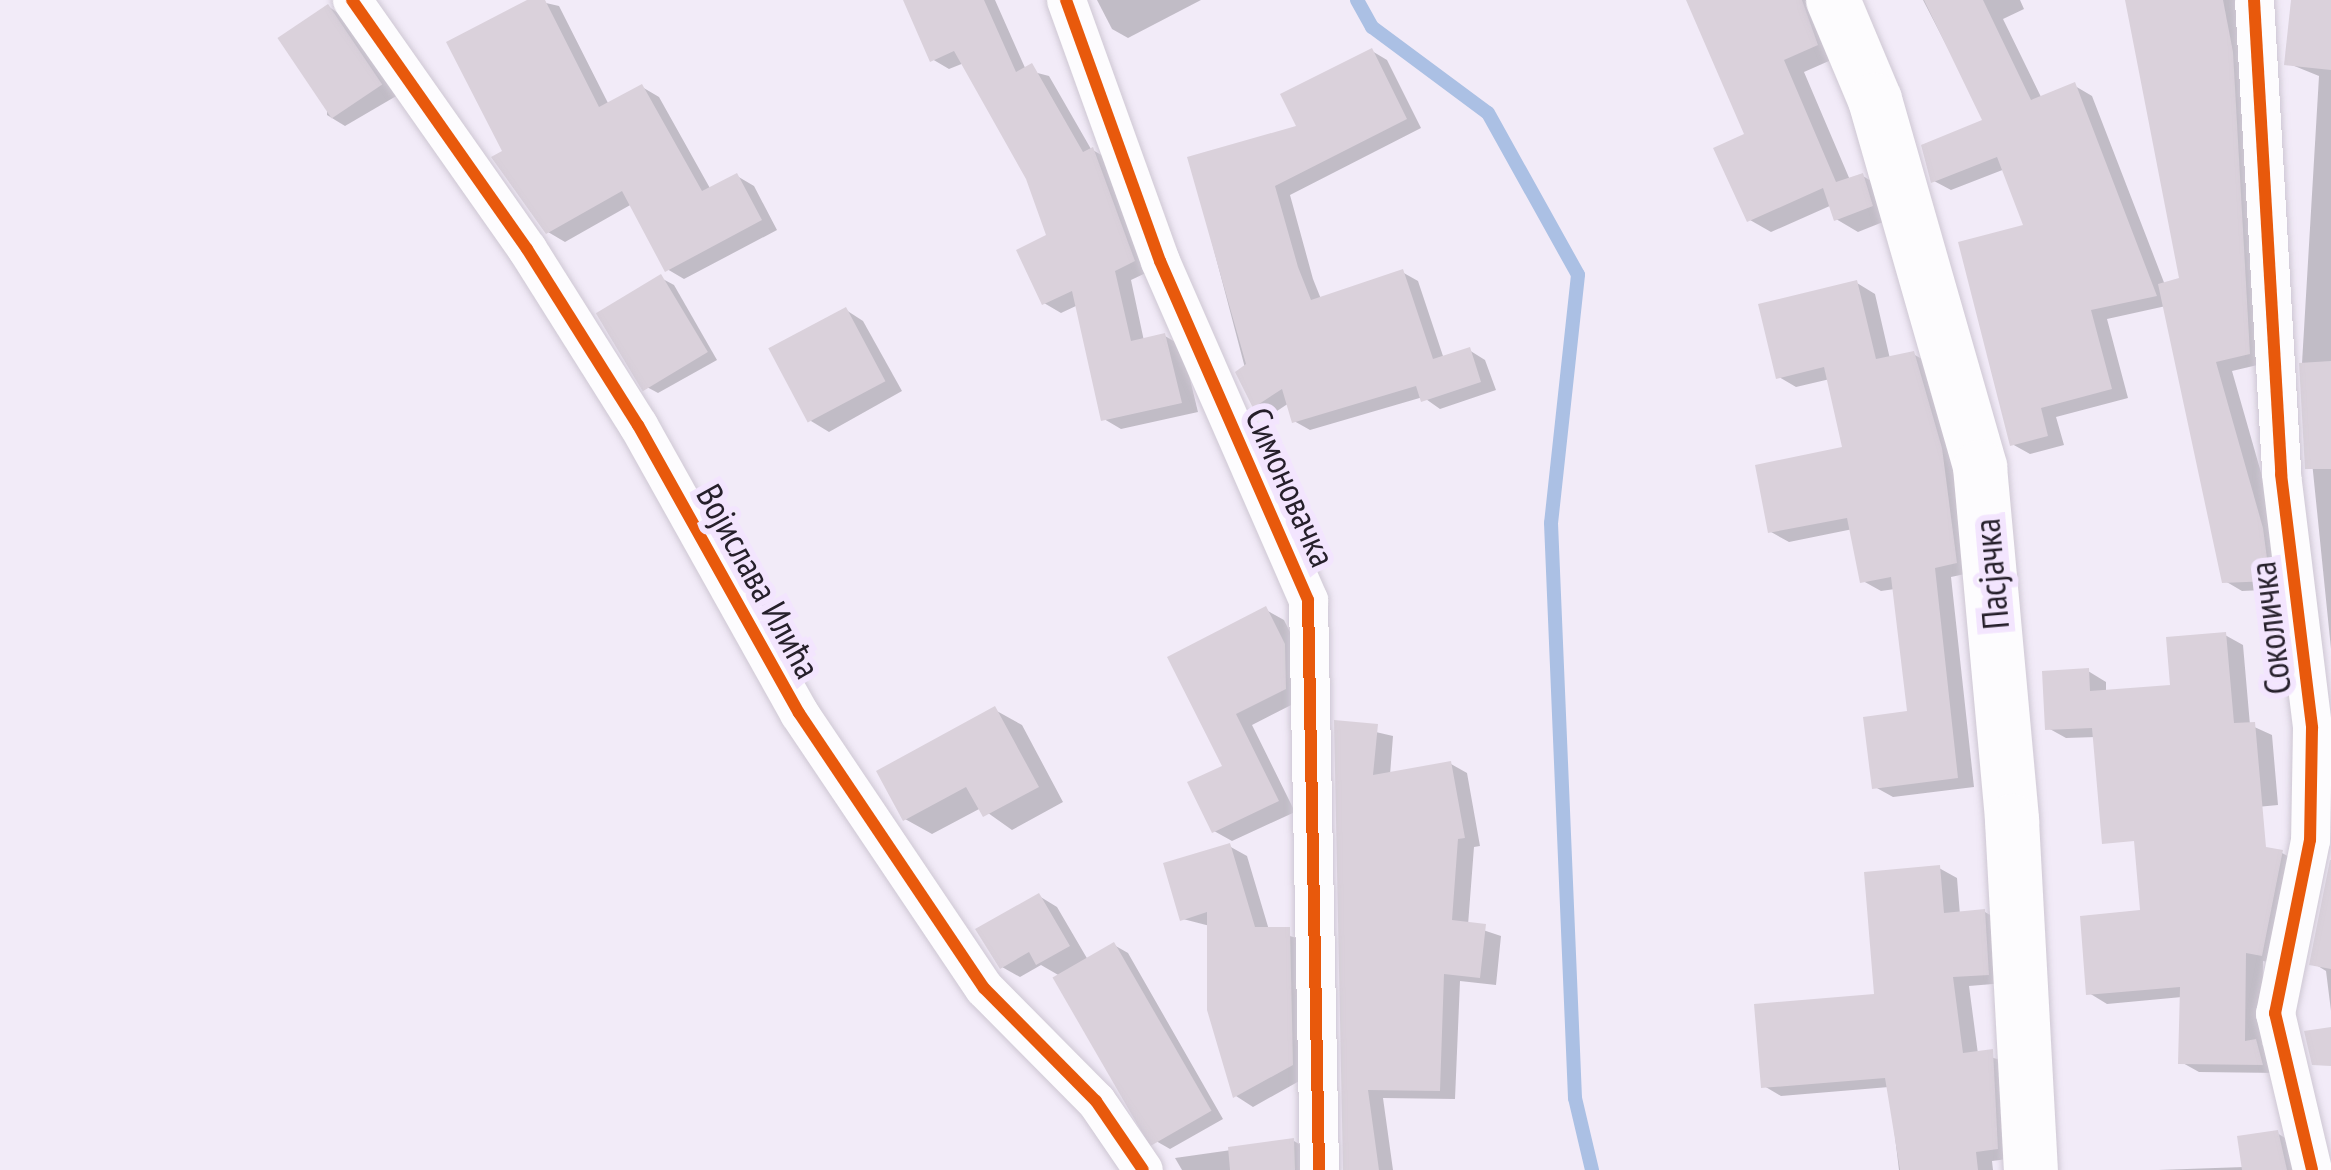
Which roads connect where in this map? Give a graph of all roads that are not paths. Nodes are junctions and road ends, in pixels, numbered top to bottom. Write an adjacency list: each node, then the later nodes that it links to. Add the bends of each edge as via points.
1 (352, 0): 5 (street, Војислава Илића, via 527,249 638,424 800,713 984,988 1096,1101)
2 (1066, 0): 6 (street, Симоновачка, via 1160,262 1308,600)
3 (1833, 0): 7 (main road, Пасјачка, via 1875,100 1980,467 2012,821)
4 (2254, 0): 8 (street, Соколичка, via 2281,474 2312,728 2310,841 2275,1013)
5 (1143, 1170)
6 (1318, 1170)
7 (2031, 1170)
8 (2312, 1170)

